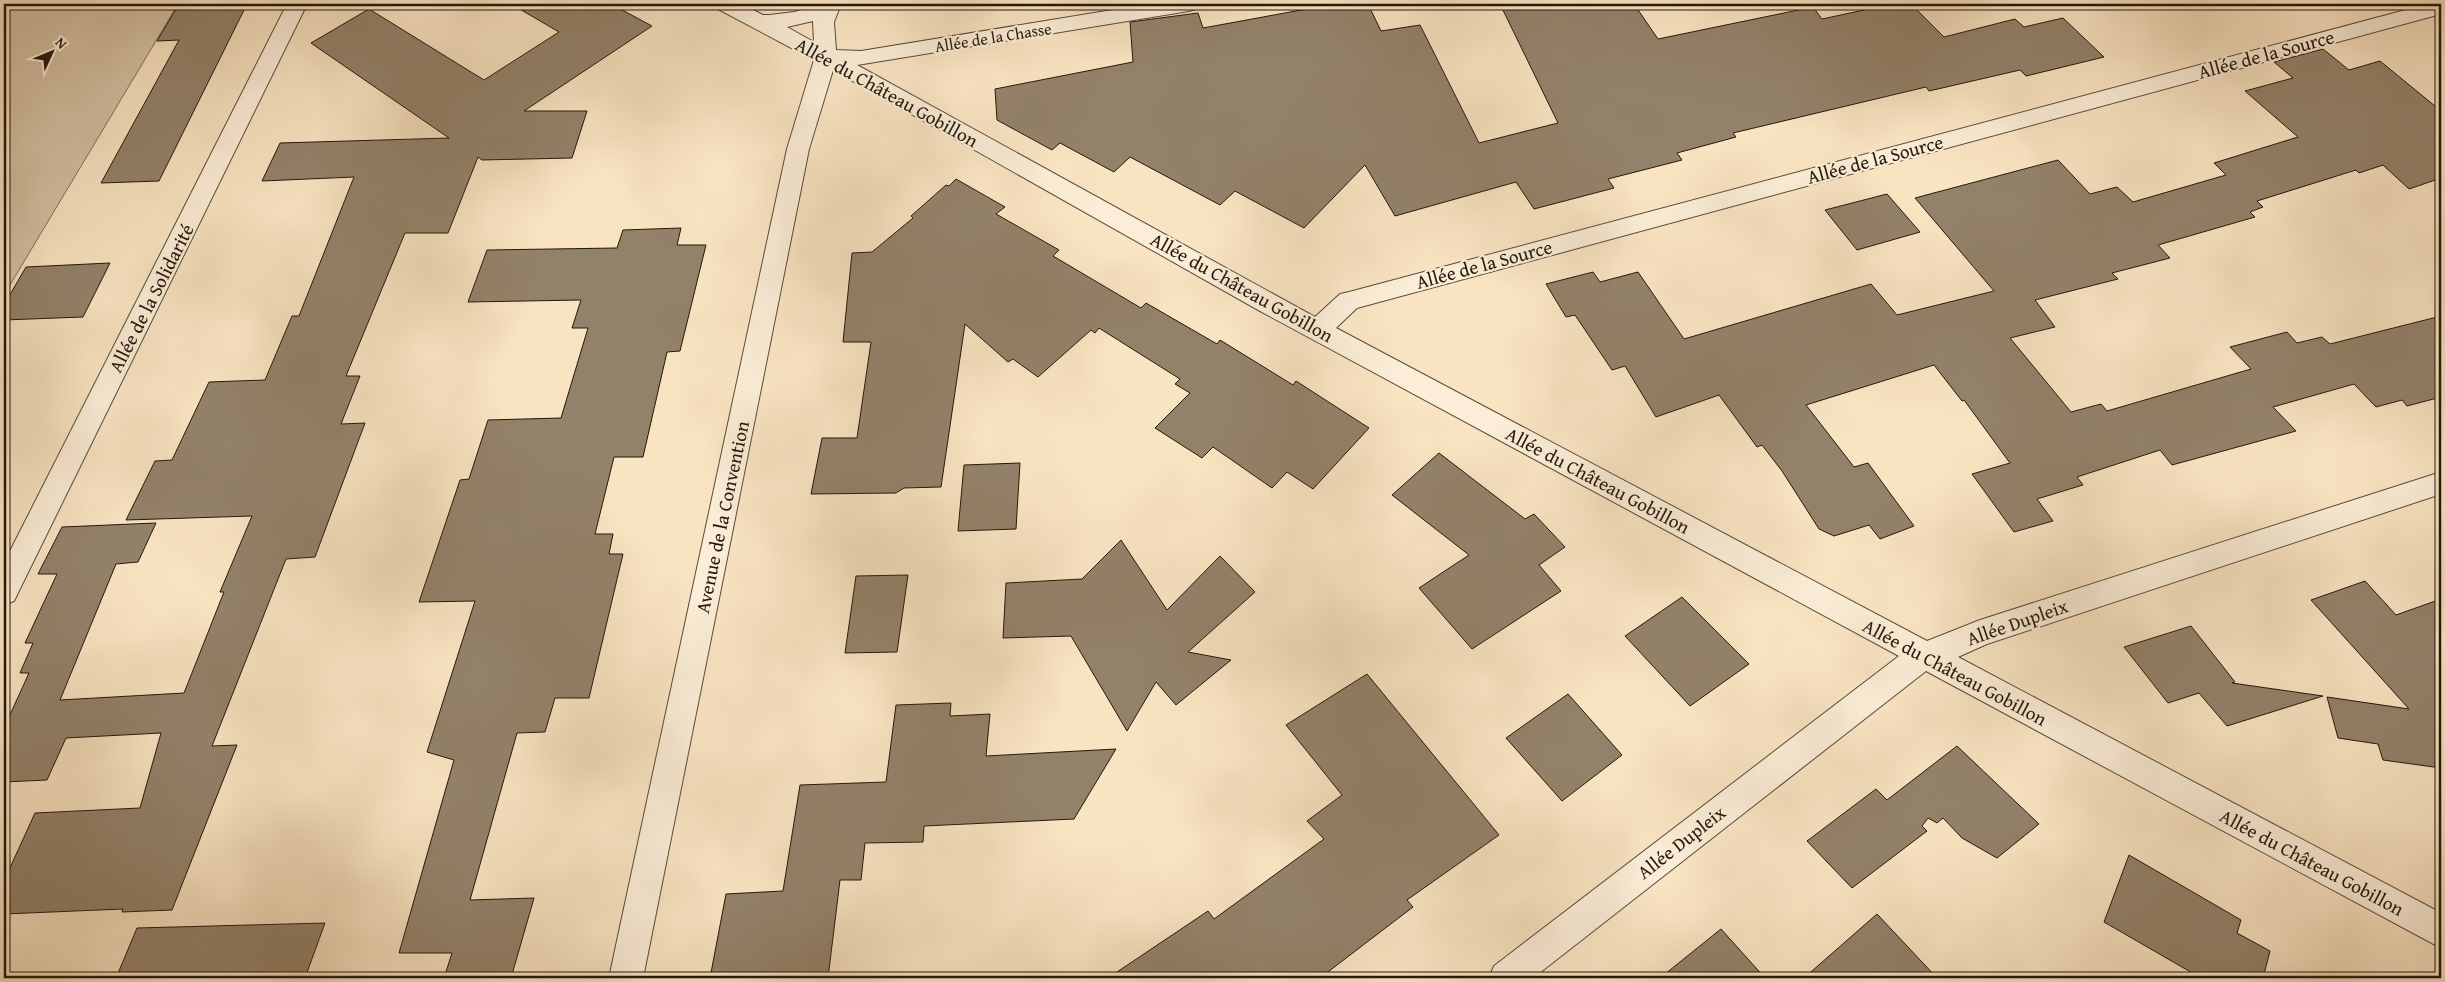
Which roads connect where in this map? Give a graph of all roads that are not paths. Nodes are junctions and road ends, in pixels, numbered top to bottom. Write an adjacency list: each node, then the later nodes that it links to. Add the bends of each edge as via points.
1 (297, 4): 10 (street, Allée de la Solidarité)
2 (725, 4): 6 (street, Allée du Château Gobillon)
3 (831, 4): 6 (street, via 797,19 781,23); 7 (street, via 823,22)
4 (1189, 4): 7 (street, Allée de la Chasse, via 862,58)
5 (2441, 7): 8 (street, Allée de la Source, via 1349,301)
6 (759, 22): 7 (street, Allée du Château Gobillon)
7 (826, 57): 8 (street, Allée du Château Gobillon); 13 (street, Avenue de la Convention, via 798,149)
8 (1318, 329): 11 (street, Allée du Château Gobillon)
9 (2441, 483): 11 (street, Allée Dupleix, via 1980,633)
10 (4, 592)
11 (1924, 655): 12 (street, Allée du Château Gobillon); 14 (street, Allée Dupleix)
12 (2441, 931)
13 (626, 978)
14 (1506, 978)

